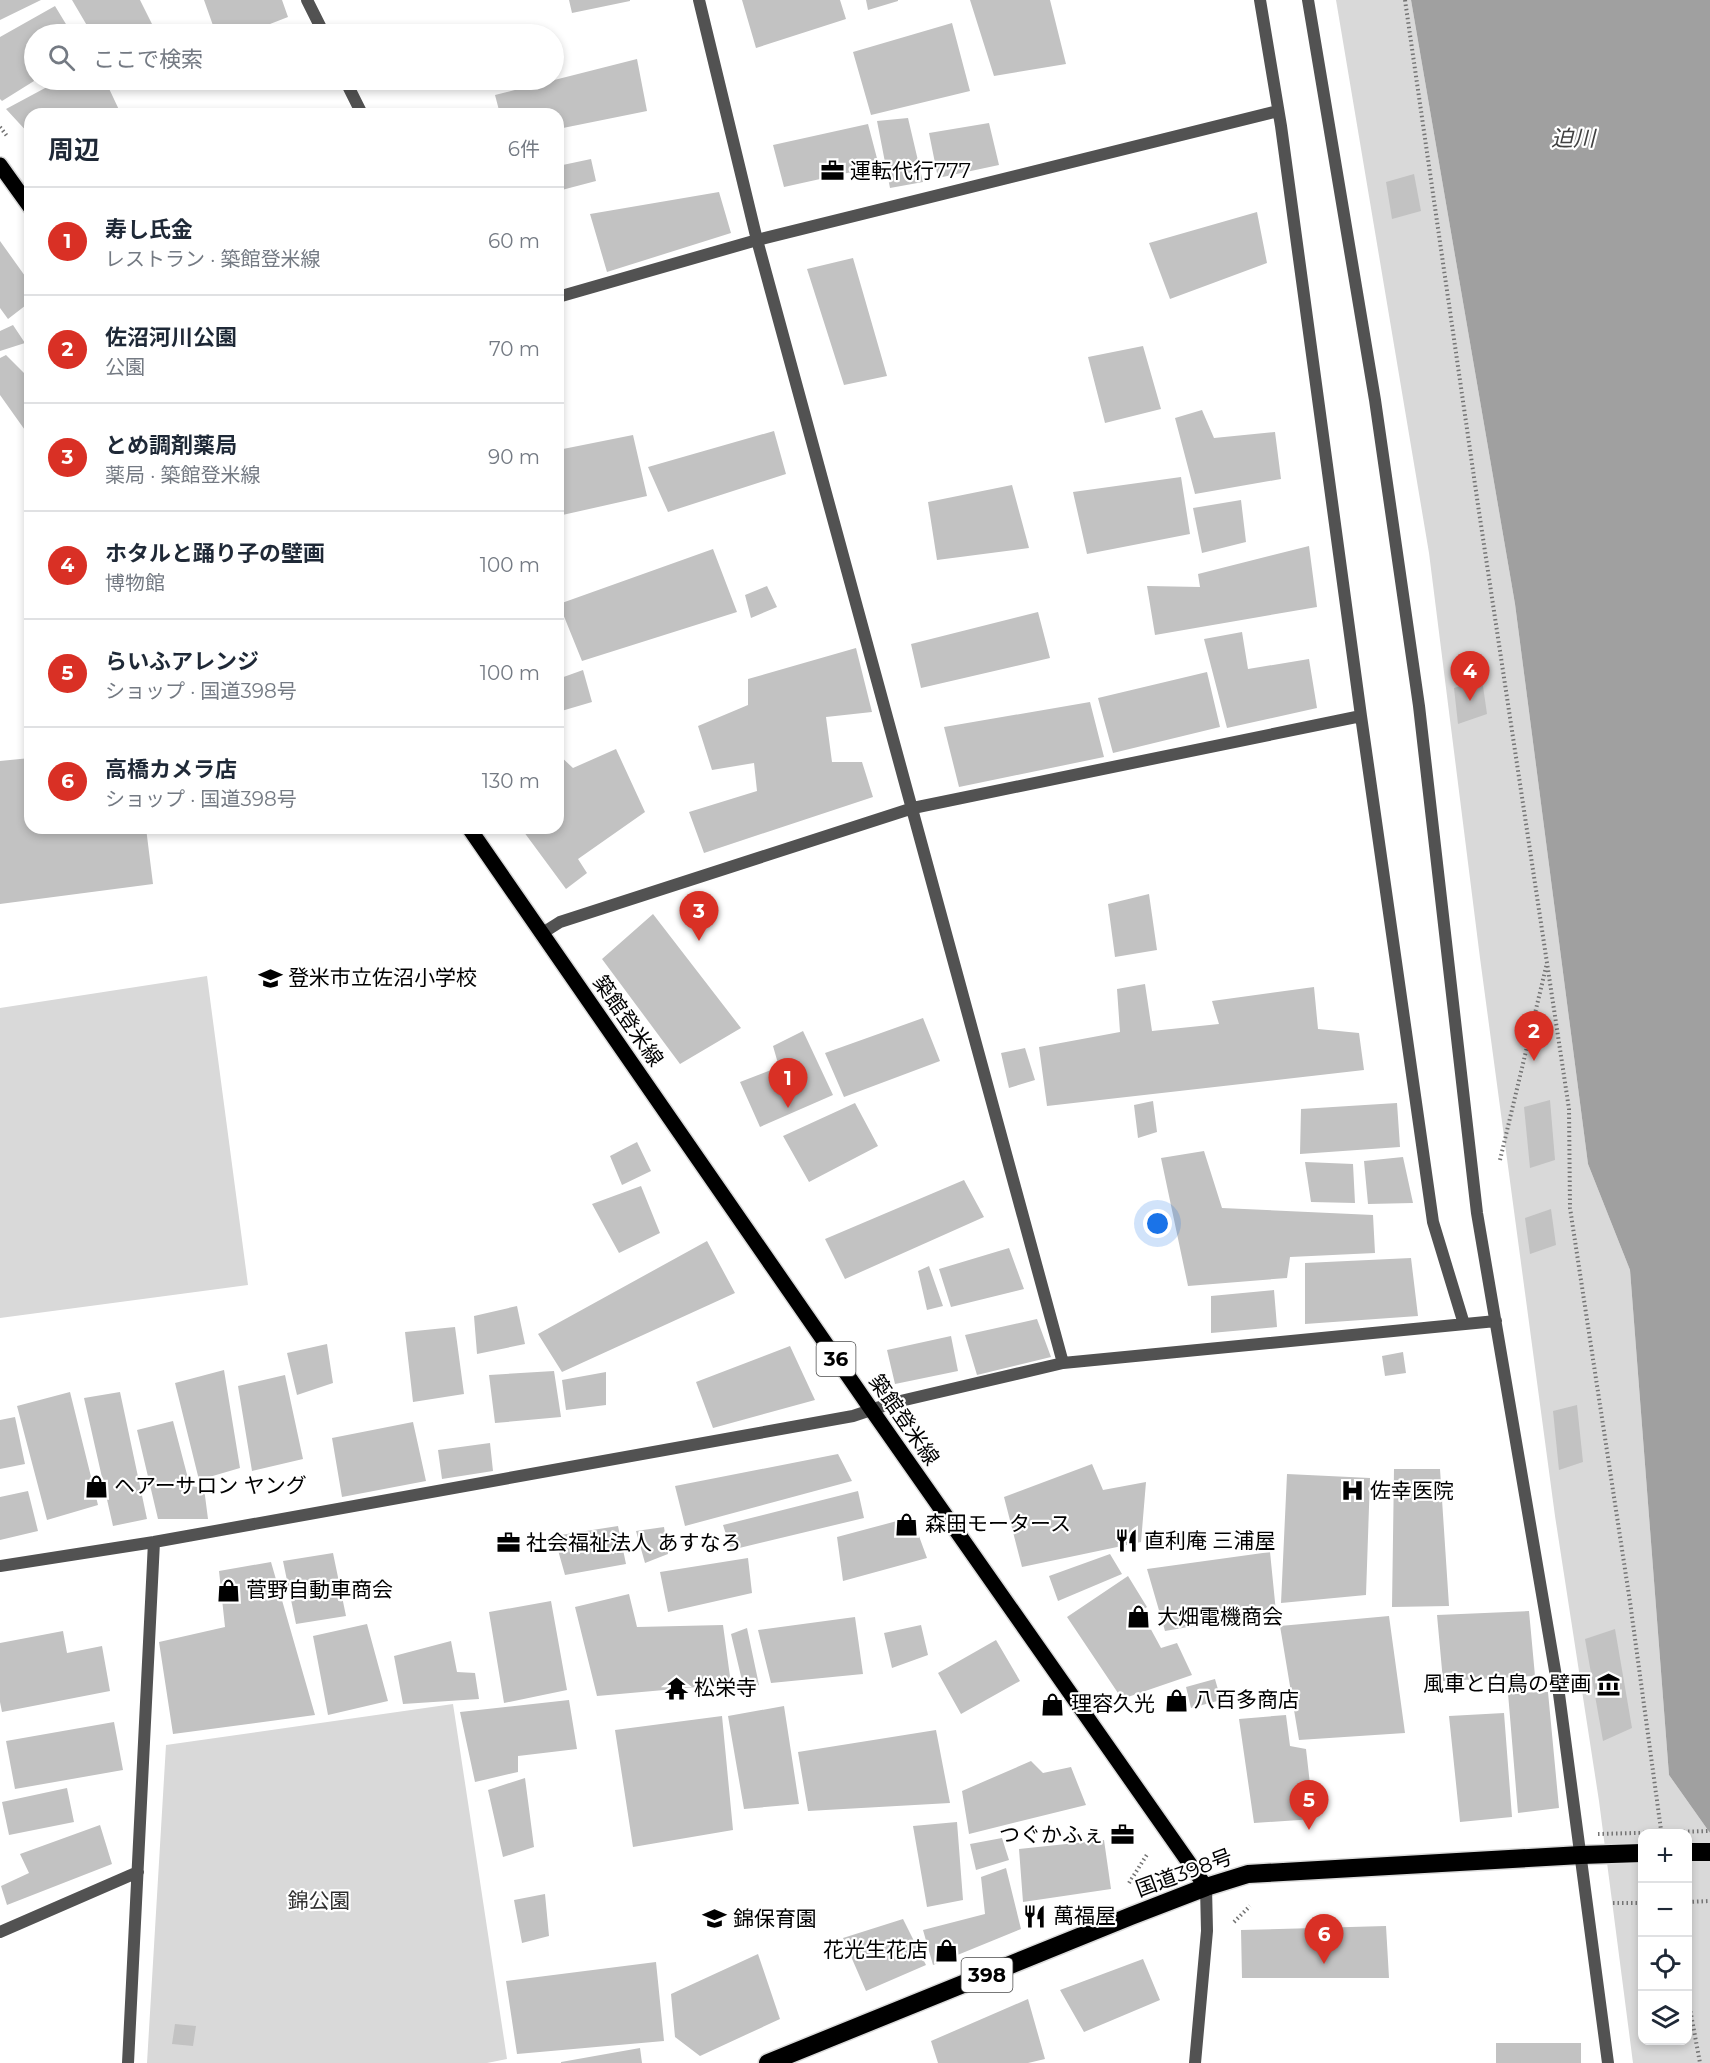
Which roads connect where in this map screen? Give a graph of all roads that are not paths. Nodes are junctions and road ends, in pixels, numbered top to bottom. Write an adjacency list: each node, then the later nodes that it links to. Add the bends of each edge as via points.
1 (307, 0): 5 (street)
2 (699, 0): 11 (street)
3 (1260, 0): 8 (street)
4 (1308, 0): 17 (street, via 1373,388 1417,694 1477,1213)
5 (319, 24)
6 (350, 90): 7 (street)
7 (359, 108)
8 (1278, 111): 11 (street); 13 (street)
9 (0, 165): 10 (main road)
10 (24, 199)
11 (757, 240): 12 (street); 14 (street)
12 (564, 295)
13 (1360, 716): 14 (street); 18 (street, via 1433,1222)
14 (913, 808): 16 (street, via 560,922); 19 (street)
15 (473, 834): 16 (main road, 築館登米線 / 36)
16 (542, 934): 20 (main road, 築館登米線 / 36)
17 (1496, 1321): 18 (street); 26 (street)
18 (1464, 1324): 19 (street)
19 (1063, 1363): 20 (street)
20 (871, 1409): 21 (street, via 853,1416); 28 (main road, 築館登米線 / 36)
21 (154, 1542): 22 (street); 27 (street)
22 (0, 1566)
23 (1692, 1852): 24 (highway)
24 (1710, 1852)
25 (1638, 1853): 26 (highway, 国道398号 / 398)
26 (1581, 1855): 28 (highway, 国道398号 / 398, via 1248,1874); 33 (street)
27 (138, 1872): 29 (street); 30 (street)
28 (1206, 1887): 31 (highway, 国道398号 / 398); 32 (street, via 1207,1931)
29 (0, 1932)
30 (128, 2063)
31 (768, 2063)
32 (1195, 2063)
33 (1608, 2063)

